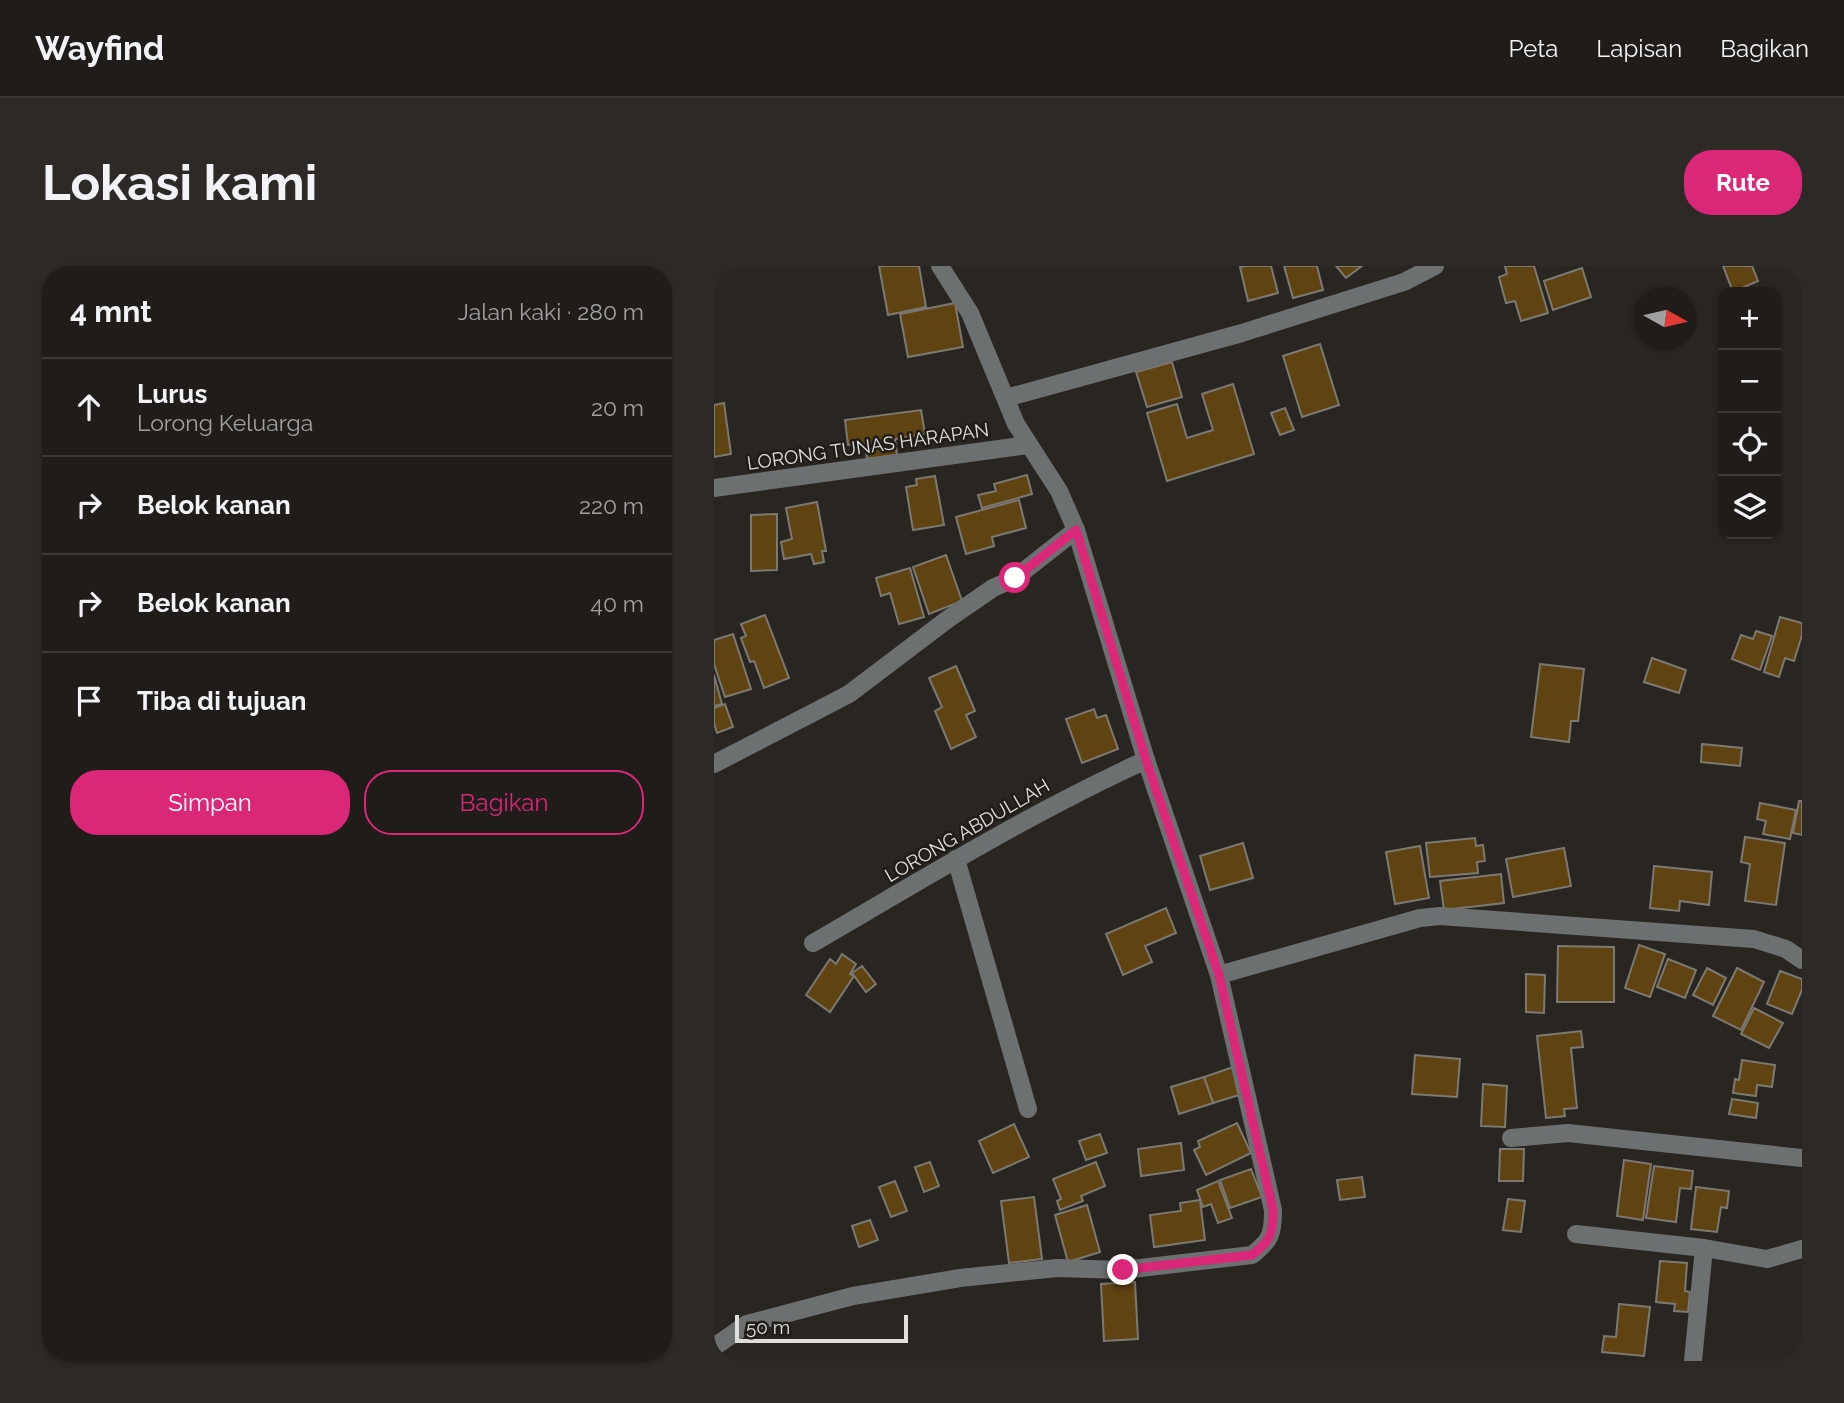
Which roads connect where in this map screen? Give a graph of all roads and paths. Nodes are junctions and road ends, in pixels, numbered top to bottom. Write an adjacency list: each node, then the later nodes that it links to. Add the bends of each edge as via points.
1 (940, 266): 3 (street, via 970,313)
2 (1435, 266): 3 (street, via 1404,282 1242,333)
3 (1006, 398): 4 (street)
4 (1028, 445): 5 (street, LORONG TUNAS HARAPAN); 6 (street, via 1059,491)
5 (714, 488)
6 (1076, 530): 7 (street); 8 (street, via 849,694)
7 (1146, 760): 9 (street, LORONG ABDULLAH, via 1074,793); 12 (street)
8 (714, 764)
9 (956, 859): 10 (street, LORONG ABDULLAH); 13 (street)
10 (813, 943)
11 (1802, 960): 12 (street, via 1786,949 1754,939 1440,916)
12 (1219, 975): 19 (street, via 1273,1210 1268,1243 1252,1255 1123,1270 1058,1268 960,1278 853,1296 747,1324)
13 (1028, 1109)
14 (1511, 1138): 15 (street, via 1568,1133)
15 (1802, 1158)
16 (1576, 1234): 17 (street)
17 (1704, 1248): 18 (street, via 1768,1259); 20 (street)
18 (1802, 1249)
19 (714, 1347)
20 (1693, 1361)

